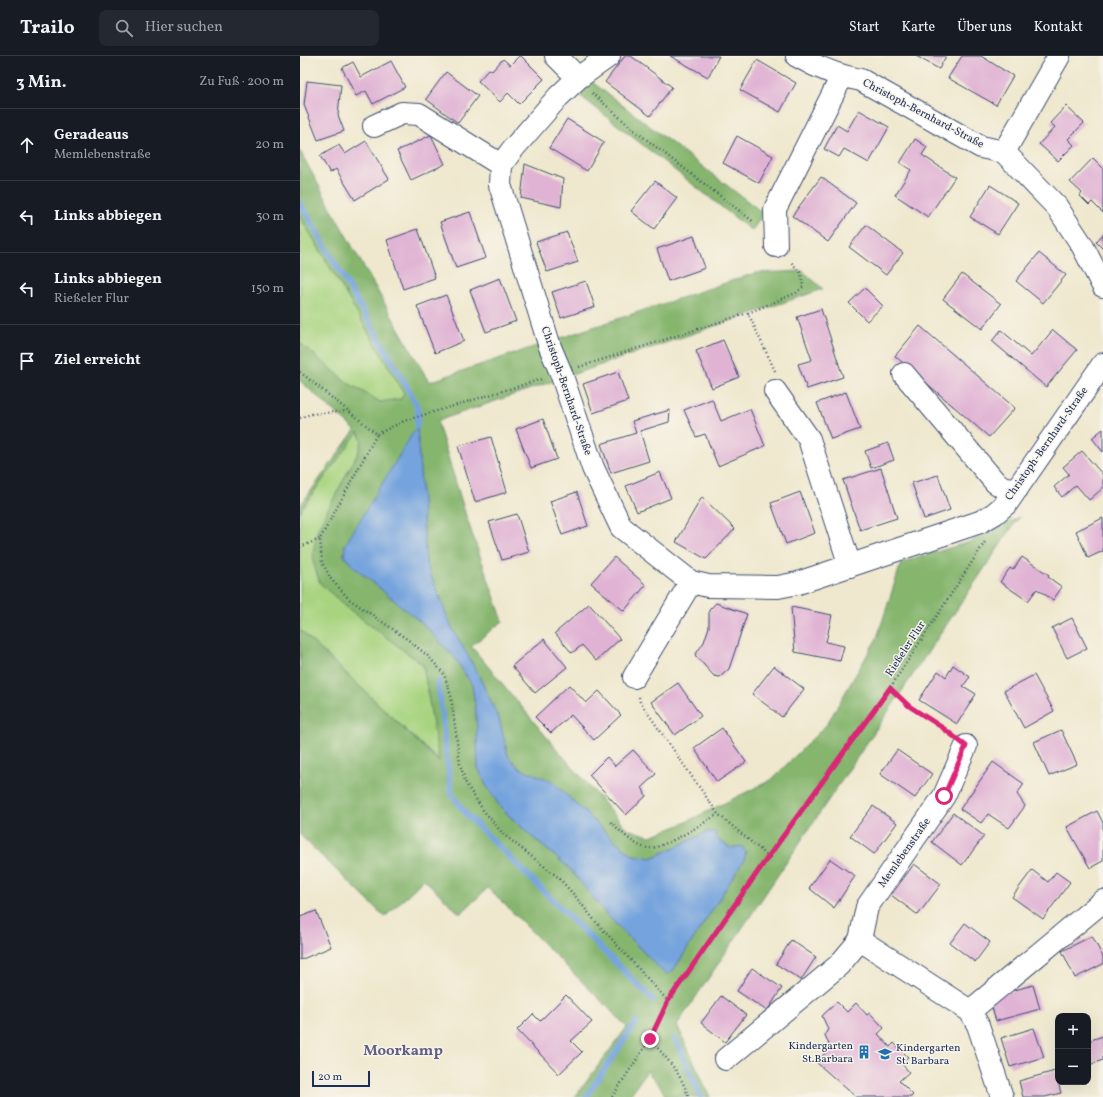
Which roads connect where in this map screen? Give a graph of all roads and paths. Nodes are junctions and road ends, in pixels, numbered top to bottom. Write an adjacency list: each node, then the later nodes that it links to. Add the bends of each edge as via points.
1 (556, 56): 6 (street)
2 (609, 56): 6 (street)
3 (797, 56): 5 (street, Christoph-Bernhard-Straße, via 816,67)
4 (1060, 56): 8 (street)
5 (842, 76): 8 (street, Christoph-Bernhard-Straße, via 861,80 981,147); 10 (street, via 775,209)
6 (578, 78): 9 (street, via 558,97); 10 (path, via 634,130 757,224)
7 (374, 126): 9 (street, via 402,113 419,114)
8 (1004, 152): 11 (street, via 1057,207 1082,245)
9 (501, 165): 15 (street, Christoph-Bernhard-Straße, via 500,185 550,347)
10 (776, 246): 12 (path, via 801,273 803,287 796,293)
11 (1103, 286)
12 (748, 313): 15 (path); 17 (path, via 777,375)
13 (1103, 364): 21 (street, Christoph-Bernhard-Straße)
14 (300, 372): 18 (path)
15 (561, 373): 20 (path, via 404,421); 26 (street, Christoph-Bernhard-Straße, via 593,468 620,527)
16 (904, 374): 21 (street, via 995,482 1004,488)
17 (775, 391): 25 (street, via 809,439)
18 (348, 411): 19 (path, via 311,414); 20 (path)
19 (300, 418)
20 (376, 434): 23 (path)
21 (1017, 489): 25 (street, Christoph-Bernhard-Straße, via 1007,503 980,522)
22 (990, 536): 28 (path, Rießeler Flur)
23 (320, 539): 24 (path); 35 (path, via 322,562 331,580 349,599 428,656 444,674 451,696 460,764 466,784 483,810 504,834 559,878)
24 (300, 547)
25 (850, 566): 26 (street, Christoph-Bernhard-Straße, via 798,584 778,587 708,586)
26 (691, 582): 27 (street)
27 (634, 677): 30 (path, via 640,702)
28 (890, 688): 29 (path, via 909,706); 32 (path, Rießeler Flur)
29 (966, 746): 34 (street, Memlebenstraße, via 944,796 867,907)
30 (718, 814): 31 (path, via 666,843 649,848 636,843); 32 (path)
31 (611, 822)
32 (768, 857): 35 (path, Rießeler Flur)
33 (1103, 901): 36 (street)
34 (860, 940): 36 (street); 38 (street, Memlebenstraße, via 839,965)
35 (668, 1001): 37 (path, Rießeler Flur)
36 (970, 1010): 41 (street, via 978,1024)
37 (650, 1039): 39 (path, Rießeler Flur); 40 (path, via 677,1070)
38 (726, 1059)
39 (612, 1097)
40 (688, 1097)
41 (1002, 1097)

